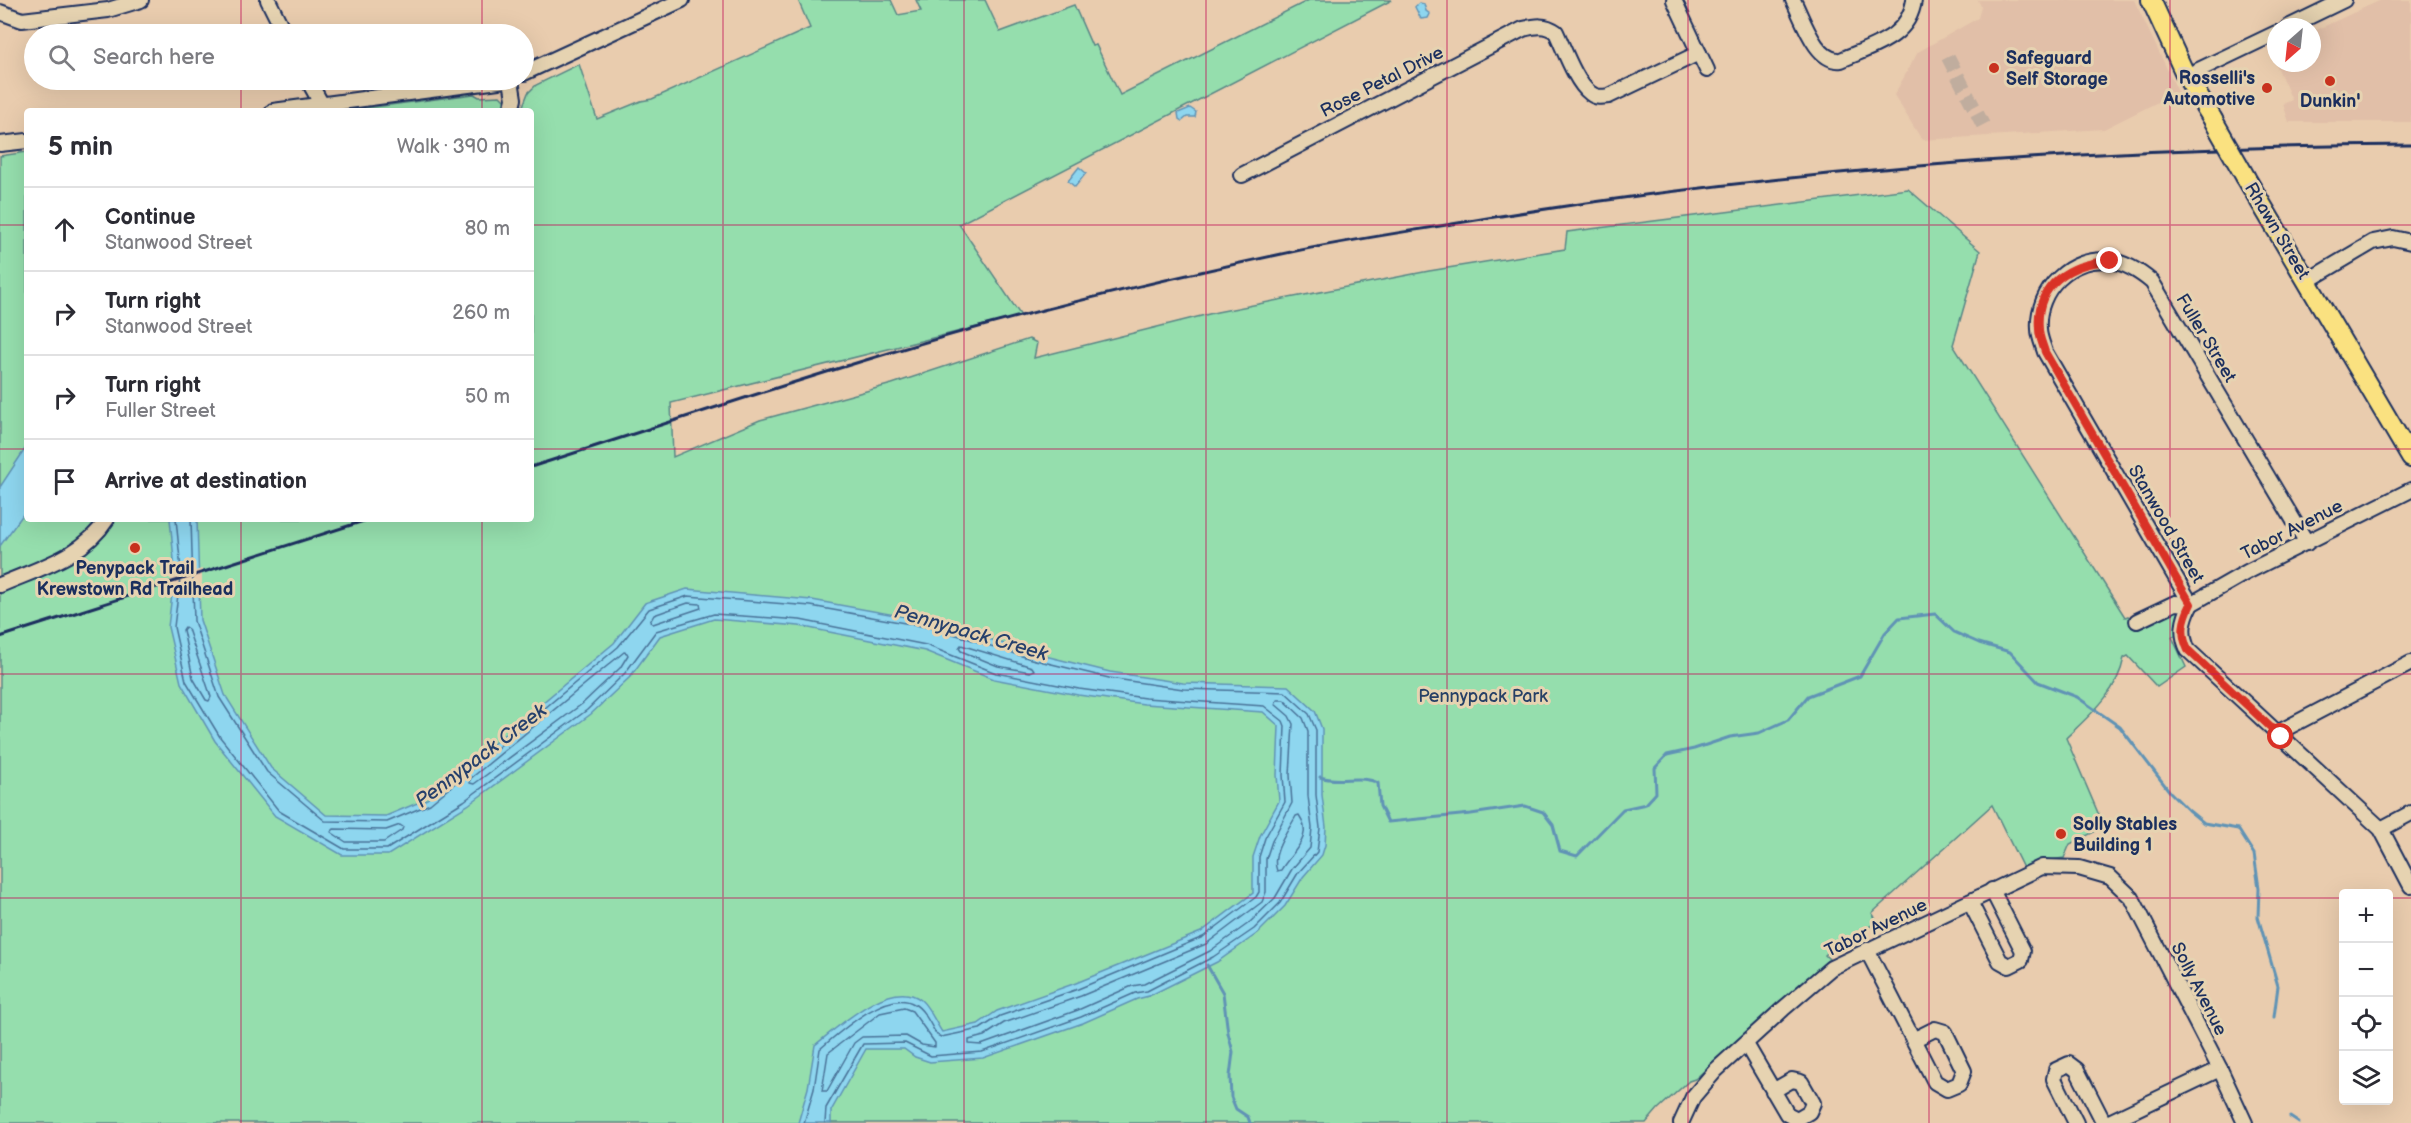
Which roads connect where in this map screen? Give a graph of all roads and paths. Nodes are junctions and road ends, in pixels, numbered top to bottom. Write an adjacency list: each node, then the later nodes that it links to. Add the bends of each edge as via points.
1 (141, 0): 9 (street, via 108,10 22,20)
2 (268, 0): 11 (street)
3 (682, 0): 14 (street)
4 (1674, 0): 13 (street)
5 (1793, 0): 6 (street, via 1817,47 1833,61 1893,37 1907,23)
6 (1914, 0)
7 (2151, 0): 16 (main road, Rhawn Street)
8 (2344, 0): 10 (street)
9 (0, 12)
10 (2307, 18)
11 (280, 24)
12 (2267, 37): 16 (street)
13 (1699, 53): 15 (street); 25 (street, Rose Petal Drive, via 1600,97 1591,95 1583,86 1556,32 1539,25 1523,29)
14 (534, 68)
15 (1707, 70)
16 (2186, 76): 27 (main road, Rhawn Street, bridge)
17 (313, 90): 20 (street)
18 (432, 90): 20 (street)
19 (513, 90): 22 (street)
20 (321, 105): 21 (street)
21 (297, 108)
22 (512, 108)
23 (24, 141): 24 (street)
24 (0, 144)
25 (1242, 175)
26 (2411, 242): 27 (street, via 2393,238 2373,242)
27 (2307, 281): 29 (main road, Rhawn Street)
28 (2039, 321): 32 (street, Fuller Street, via 2046,293 2057,279 2089,262 2110,261 2128,266 2152,282); 34 (street, Stanwood Street, via 2045,352)
29 (2411, 458)
30 (2411, 490): 32 (street, Tabor Avenue)
31 (104, 522): 33 (street, via 92,538 70,555)
32 (2307, 543): 34 (street, Tabor Avenue)
33 (0, 585)
34 (2191, 604): 35 (street, Tabor Avenue, via 2175,603); 37 (street, Stanwood Street, via 2182,633 2188,650)
35 (2137, 621)
36 (2411, 663): 37 (street)
37 (2277, 733): 39 (street, Stanwood Street)
38 (2411, 813): 39 (street)
39 (2381, 829): 41 (street, Stanwood Street)
40 (2111, 878): 42 (street, Tabor Avenue, via 2079,868 2042,867); 47 (street, Solly Avenue, via 2132,898)
41 (2411, 886)
42 (1992, 890): 43 (street, Tabor Avenue); 43 (street, via 2023,951 2021,960 2009,966 2000,961)
43 (1970, 902): 44 (street, Tabor Avenue)
44 (1867, 950): 45 (street); 46 (street, Tabor Avenue, via 1831,968)
45 (1913, 1040)
46 (1746, 1044): 48 (street); 49 (street, Tabor Avenue, via 1693,1097)
47 (2220, 1069): 51 (street); 52 (street, Solly Avenue)
48 (1773, 1091)
49 (1681, 1123)
50 (2076, 1123): 51 (street, via 2054,1079 2056,1070 2069,1064 2077,1070)
51 (2106, 1123)
52 (2245, 1123)

